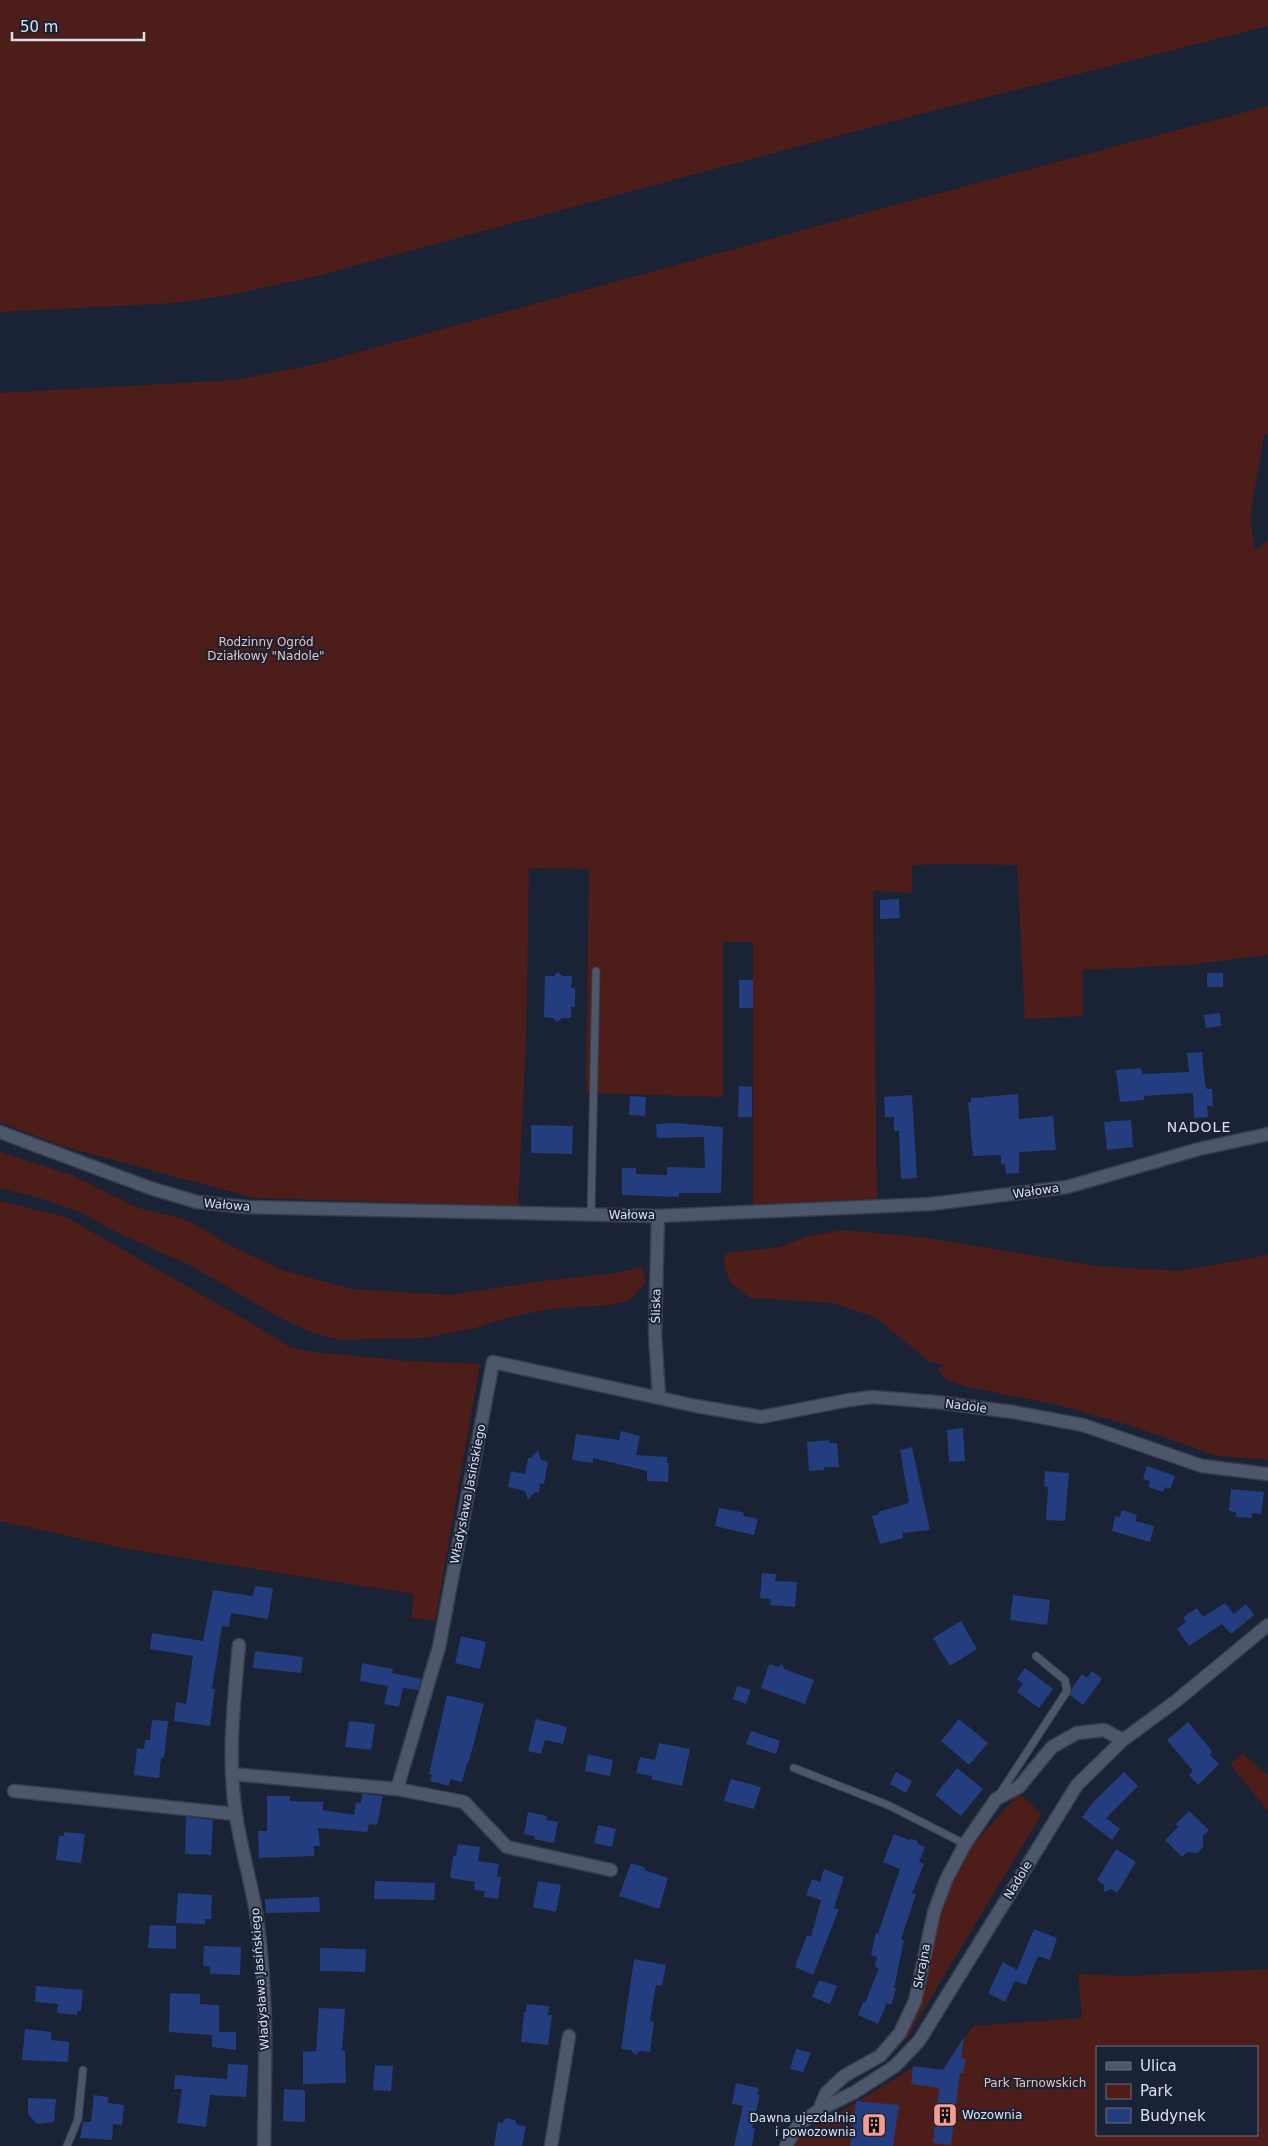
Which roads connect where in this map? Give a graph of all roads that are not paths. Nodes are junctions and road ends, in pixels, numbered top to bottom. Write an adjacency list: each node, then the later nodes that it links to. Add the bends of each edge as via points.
1 (596, 971): 4 (lane)
2 (0, 1132): 4 (street, Wałowa, via 150,1188 197,1202 246,1207)
3 (1268, 1134): 5 (street, Wałowa, via 1038,1192 931,1204)
4 (590, 1215): 5 (street, Wałowa)
5 (658, 1216): 6 (street, Śliska, via 655,1334)
6 (659, 1396): 7 (street, Nadole, via 761,1417 872,1397 965,1406 1083,1425 1202,1466); 14 (street, Władysława Jasińskiego, via 493,1362 439,1647)
7 (1268, 1474)
8 (1268, 1625): 11 (street, Nadole)
9 (240, 1645): 13 (street, Władysława Jasińskiego, via 232,1722)
10 (1036, 1656): 16 (lane, Skrajna, via 1065,1680 1067,1691)
11 (1123, 1740): 16 (street, Skrajna, via 1104,1730 1077,1733 1052,1747 1019,1787); 22 (street, Nadole, via 1068,1797 919,2041 895,2066)
12 (794, 1768): 18 (lane, via 888,1805)
13 (232, 1774): 14 (street); 17 (street, Władysława Jasińskiego)
14 (397, 1789): 19 (street, via 464,1802 507,1847)
15 (14, 1791): 17 (street)
16 (996, 1799): 18 (street, Skrajna)
17 (235, 1814): 24 (street, Władysława Jasińskiego, via 257,1919 266,2035)
18 (965, 1844): 22 (street, Skrajna, via 934,1912 915,2001 900,2033 880,2056 844,2076 826,2094)
19 (611, 1870)
20 (569, 2036): 25 (street)
21 (83, 2070): 23 (lane, via 78,2118)
22 (819, 2110): 26 (street, Nadole, via 798,2125)
23 (68, 2146)
24 (264, 2146)
25 (551, 2146)
26 (786, 2146)

